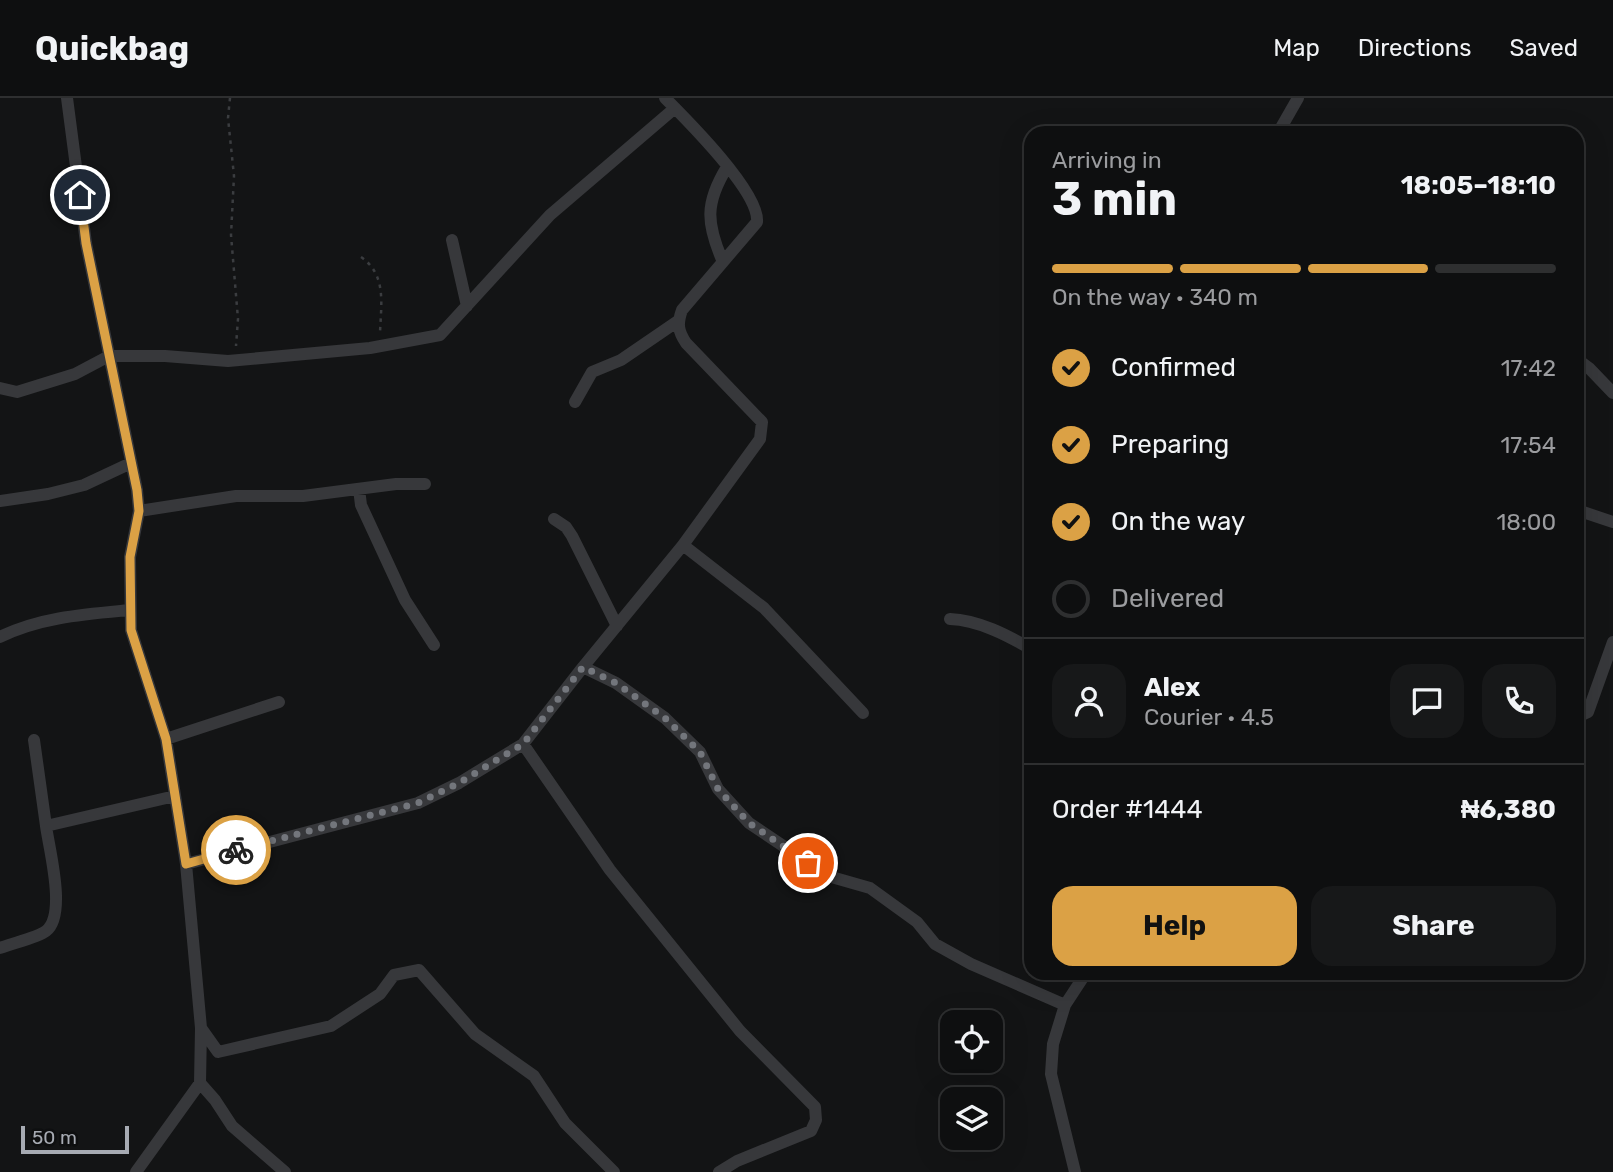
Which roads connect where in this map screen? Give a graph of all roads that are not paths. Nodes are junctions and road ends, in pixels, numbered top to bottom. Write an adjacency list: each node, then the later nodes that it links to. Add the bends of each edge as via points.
1 (67, 98): 11 (street, via 86,243)
2 (665, 98): 4 (street)
3 (1298, 98): 5 (street)
4 (675, 108): 6 (street); 9 (street, via 550,215)
5 (1282, 126)
6 (727, 167): 8 (street, via 712,193 710,216); 8 (street, via 758,213 757,222)
7 (452, 240): 9 (street)
8 (723, 262): 10 (street)
9 (467, 306): 11 (street, via 440,335 379,346 235,360)
10 (678, 321): 15 (street, via 621,360 592,372); 24 (street, via 678,332 686,343 762,422 763,429)
11 (109, 356): 13 (street, via 75,374 17,392); 16 (street)
12 (1584, 364): 14 (street)
13 (0, 388)
14 (1613, 393)
15 (575, 402)
16 (131, 463): 19 (street, via 84,485); 20 (street)
17 (425, 484): 18 (street)
18 (359, 489): 20 (street, via 303,496 236,496); 30 (street, via 361,505 405,600)
19 (0, 501)
20 (139, 511): 25 (street, via 130,557)
21 (1584, 512): 23 (street)
22 (554, 519): 27 (street, via 572,536)
23 (1613, 522)
24 (683, 544): 27 (street); 34 (street, via 764,608)
25 (130, 610): 28 (street, via 42,622); 36 (street, via 131,630)
26 (950, 619): 31 (street, via 964,620)
27 (617, 626): 32 (street)
28 (0, 637)
29 (1613, 642): 35 (street)
30 (434, 645)
31 (1024, 645)
32 (583, 667): 38 (street); 44 (street, via 616,683 665,718 700,752 718,789 749,823 828,876 870,888 917,922 936,944)
33 (279, 702): 36 (street)
34 (863, 713)
35 (1584, 714)
36 (166, 739): 39 (street)
37 (34, 740): 40 (street)
38 (523, 744): 41 (street, via 418,803); 50 (street, via 610,870 740,1031 815,1107 811,1131)
39 (175, 796): 40 (street); 41 (street)
40 (46, 826): 42 (street, via 56,916 47,931)
41 (186, 864): 45 (street)
42 (0, 947)
43 (1082, 980): 44 (street)
44 (1065, 1006): 51 (street, via 1053,1044 1051,1074)
45 (201, 1028): 46 (street); 49 (street, via 218,1052 331,1026 380,994 394,975 419,970 475,1034 534,1076 565,1123)
46 (200, 1083): 47 (street); 48 (street, via 232,1126)
47 (136, 1172)
48 (285, 1172)
49 (614, 1172)
50 (719, 1172)
51 (1075, 1172)

